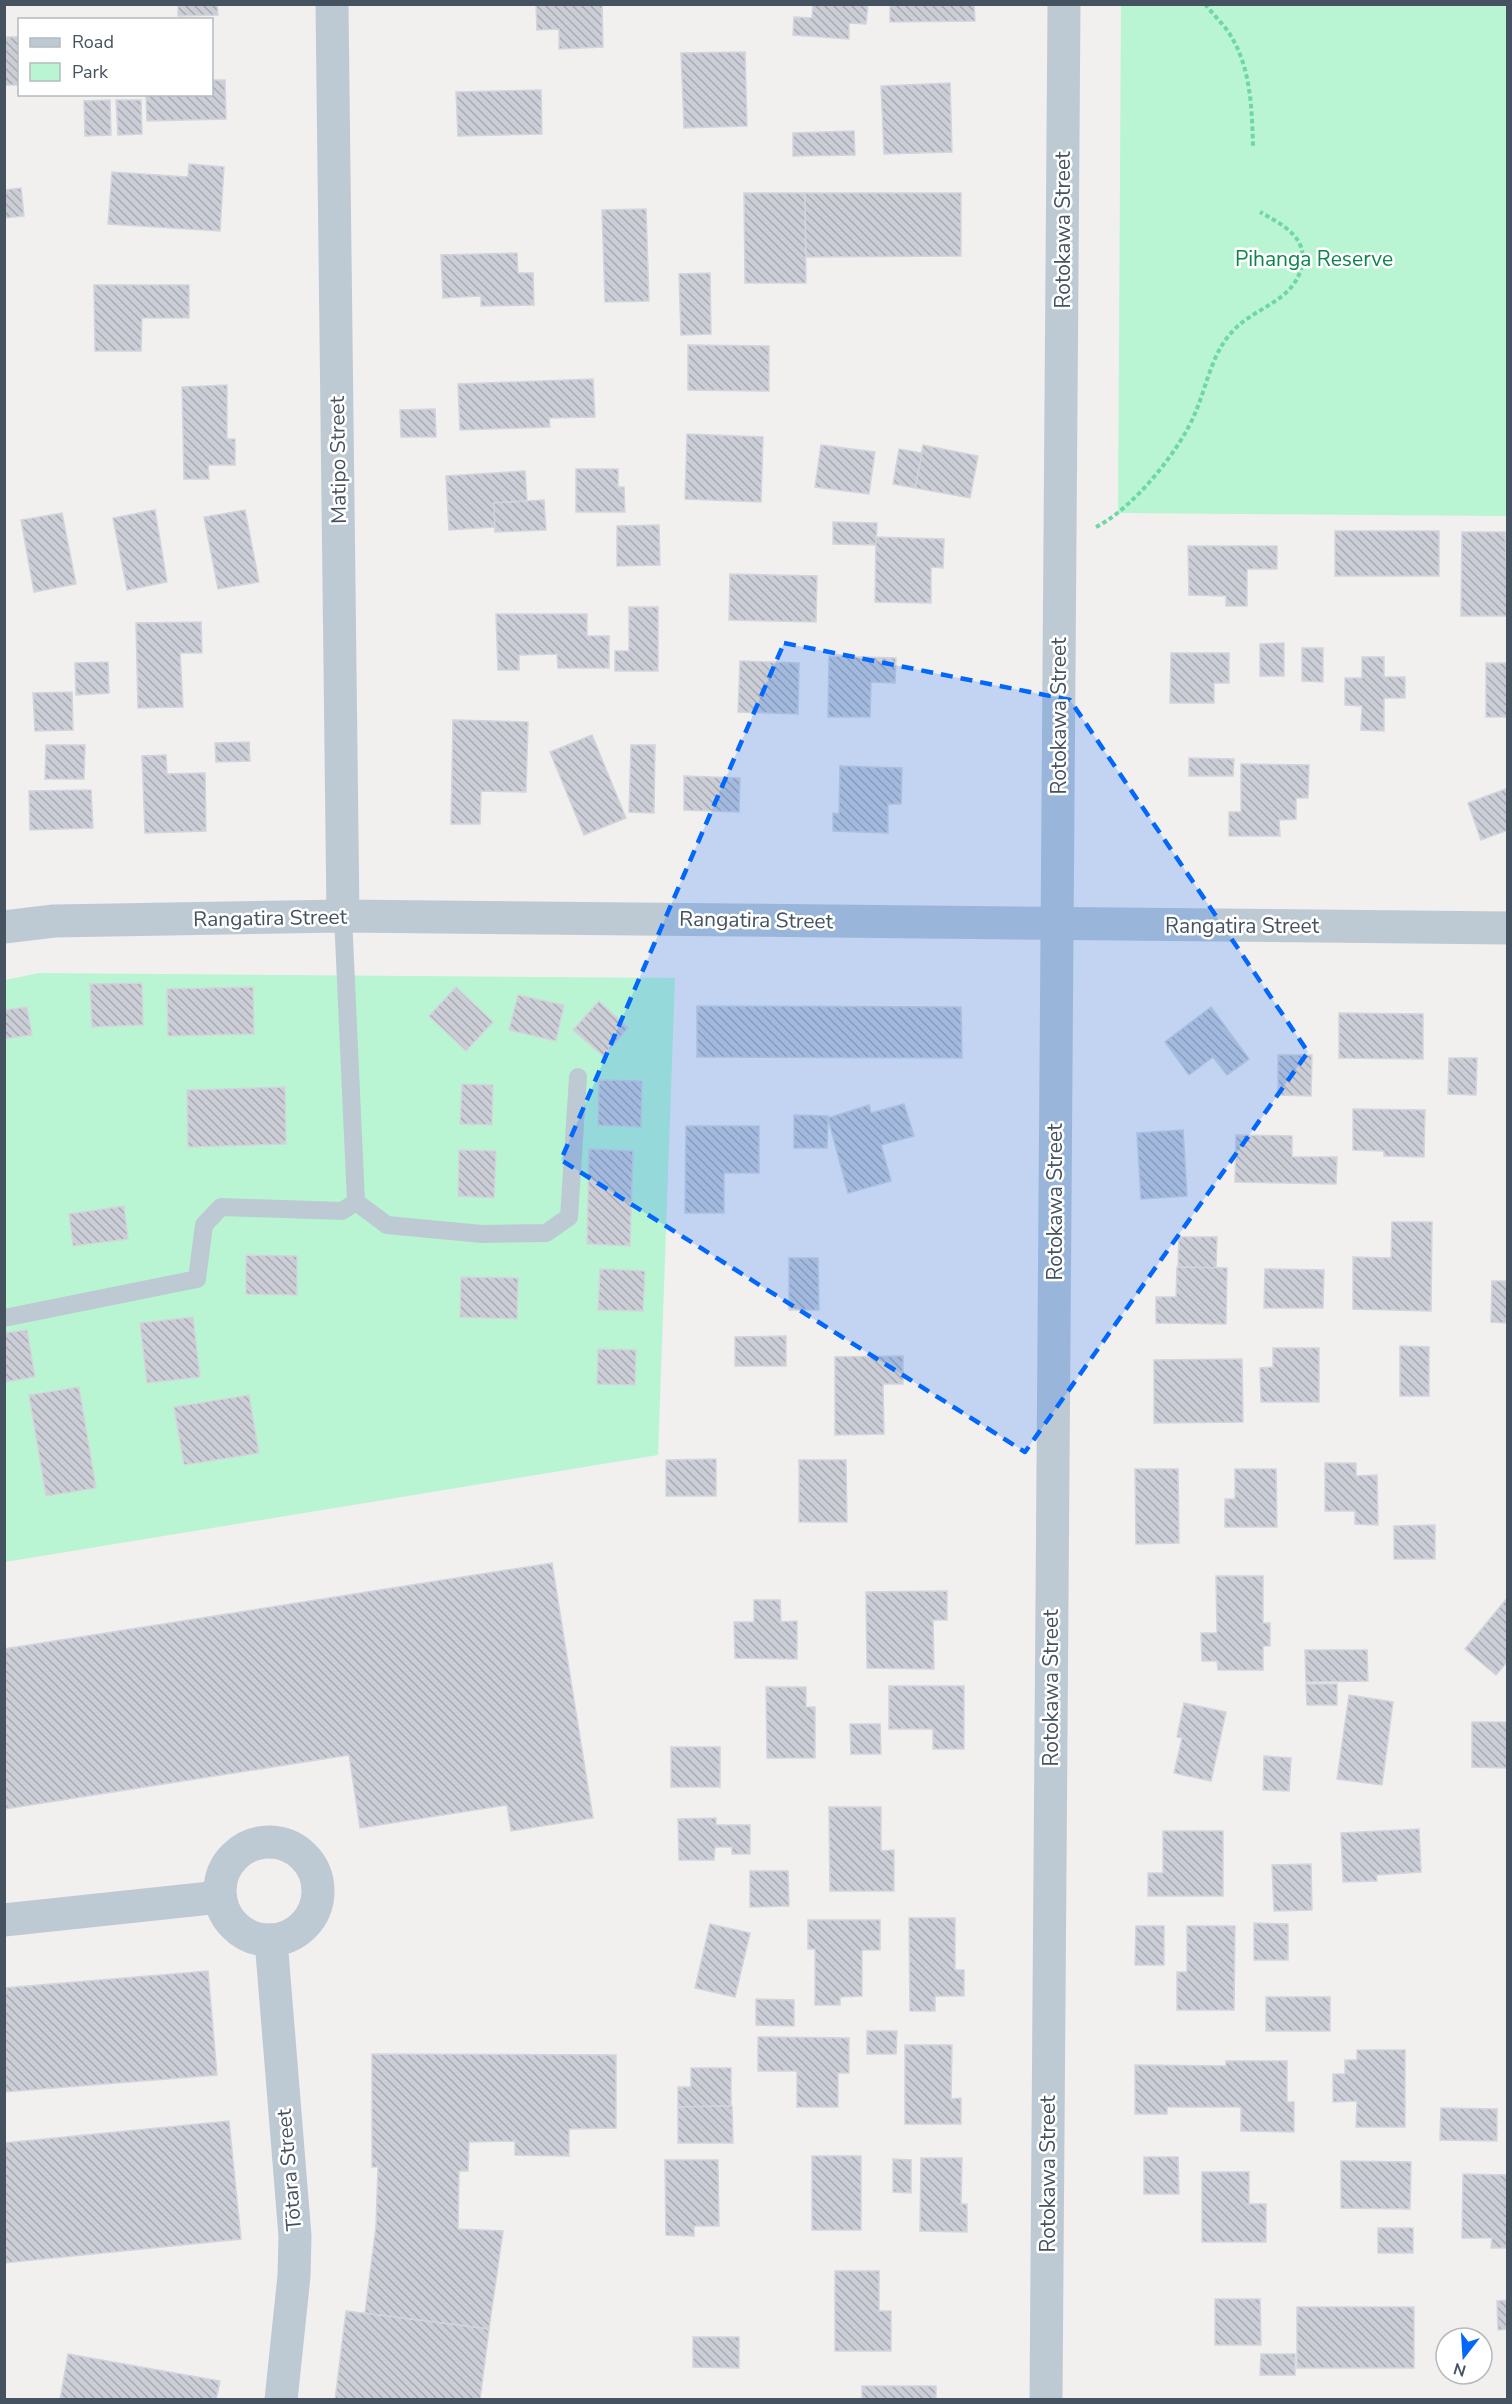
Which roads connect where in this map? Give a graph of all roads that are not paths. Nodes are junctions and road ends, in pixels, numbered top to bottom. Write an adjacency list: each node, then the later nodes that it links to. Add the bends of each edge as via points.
1 (332, 4): 3 (street, Matipo Street)
2 (1064, 4): 4 (street, Rotokawa Street)
3 (343, 916): 4 (street, Rangatira Street); 5 (street, Rangatira Street, via 54,921); 8 (lane)
4 (1058, 924): 6 (street, Rangatira Street); 14 (street, Rotokawa Street)
5 (4, 927)
6 (1508, 928)
7 (578, 1077): 8 (lane, via 569,1217 546,1233 482,1234 387,1225)
8 (356, 1202): 9 (lane, via 342,1211 220,1207 204,1225 197,1279)
9 (4, 1318)
10 (220, 1897): 11 (street); 12 (street, via 226,1915 238,1928 253,1937); 12 (street, via 227,1866 252,1845 276,1843 298,1851 317,1877 316,1908 298,1931)
11 (4, 1920)
12 (271, 1940): 13 (street, Tōtara Street, via 295,2236)
13 (280, 2400)
14 (1046, 2400)

